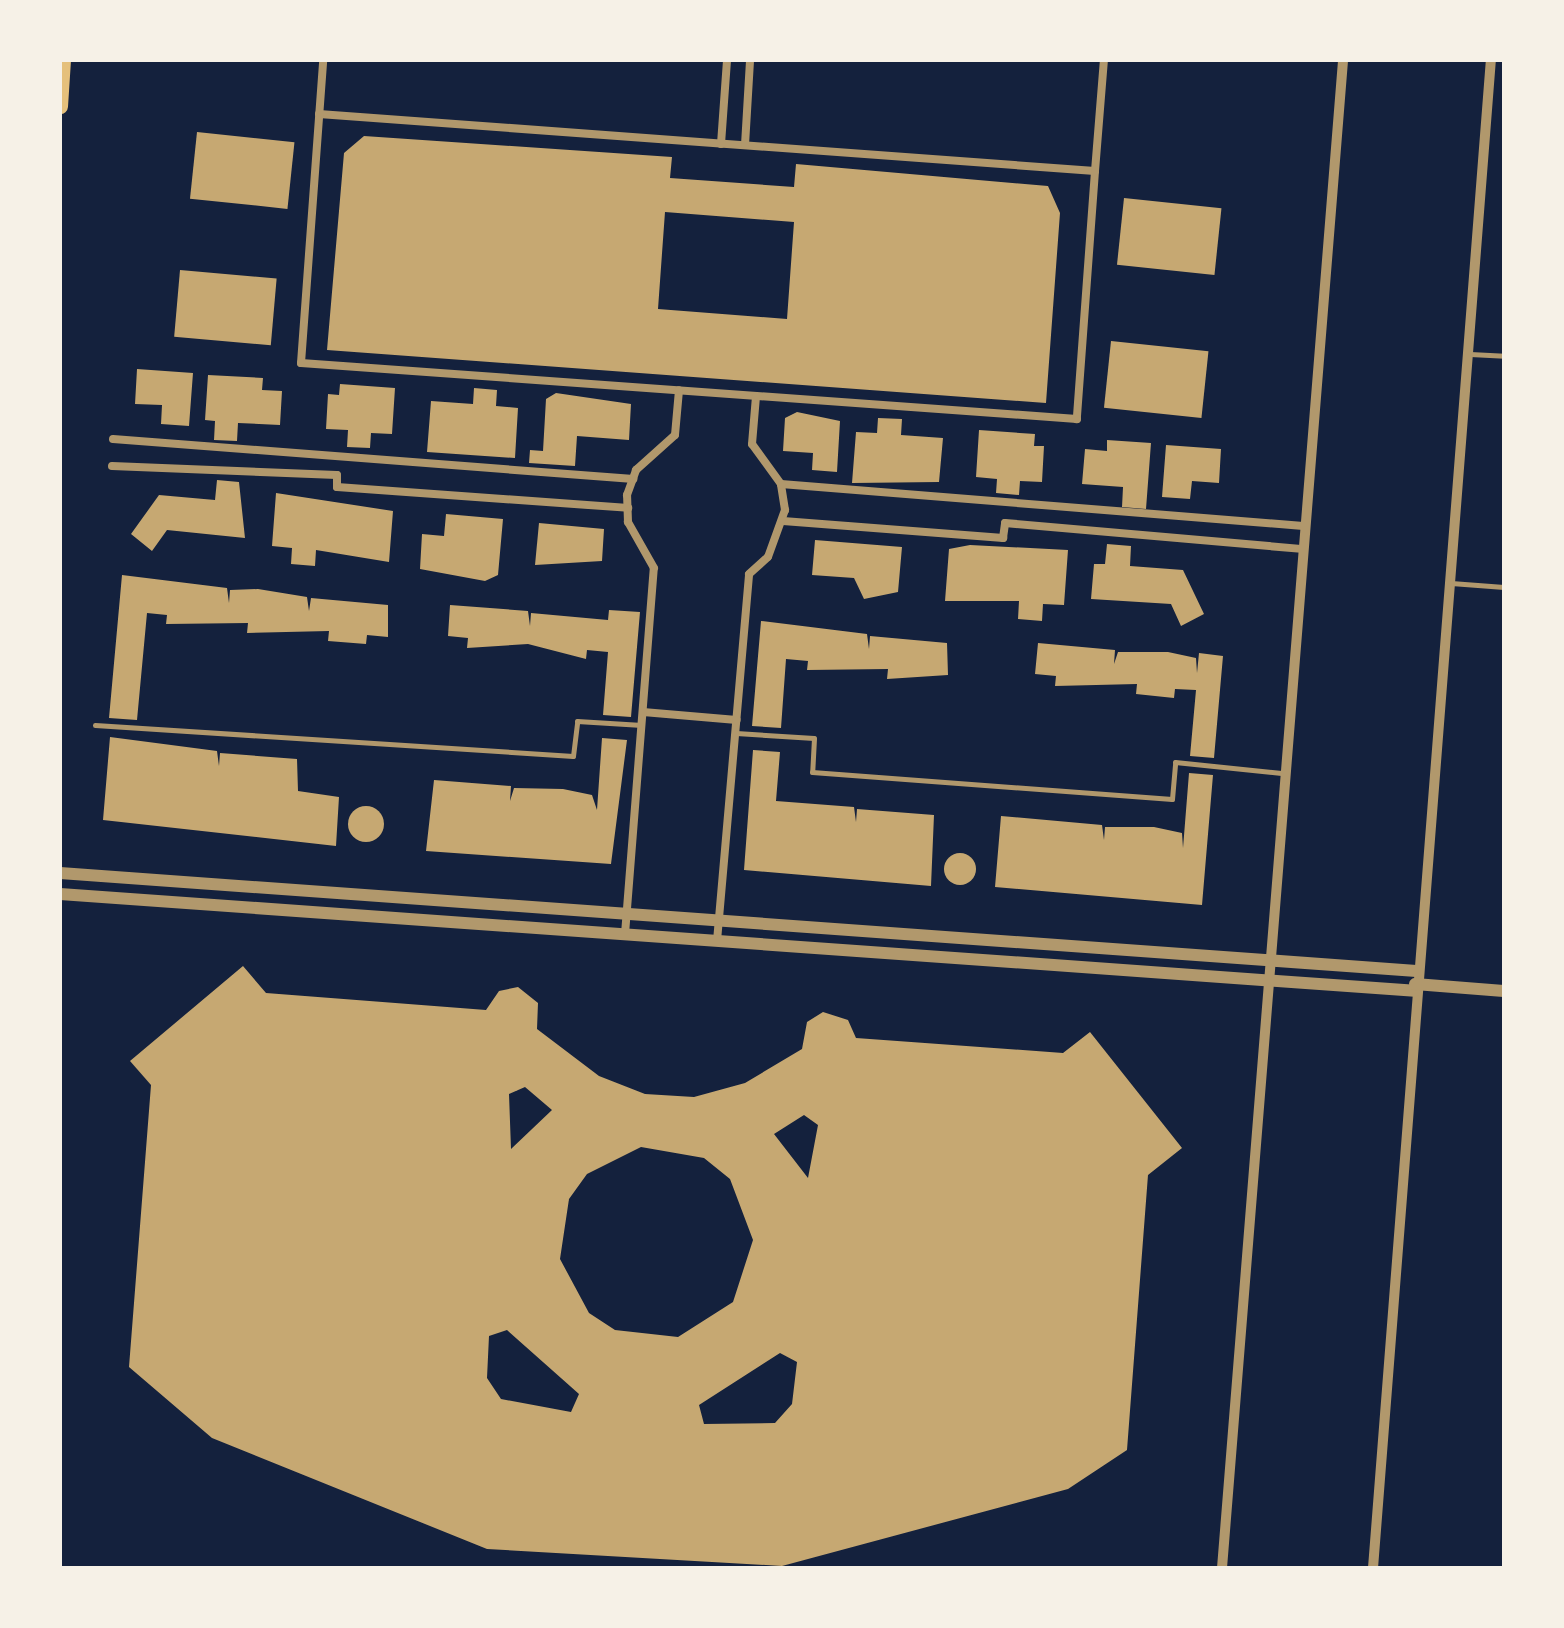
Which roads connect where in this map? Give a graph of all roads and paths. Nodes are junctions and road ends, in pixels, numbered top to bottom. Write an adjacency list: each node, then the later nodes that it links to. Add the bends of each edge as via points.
1 (64, 60): 8 (main road)
2 (323, 60): 9 (street)
3 (728, 60): 10 (street)
4 (750, 60): 11 (street)
5 (1104, 60): 12 (street)
6 (1343, 60): 23 (street)
7 (1491, 60): 13 (street)
8 (60, 106)
9 (319, 114): 10 (street); 15 (street, via 301,363)
10 (721, 144): 11 (street)
11 (745, 146): 12 (street)
12 (1095, 171): 16 (street, via 1077,419)
13 (1467, 353): 14 (lane); 25 (street)
14 (1504, 356)
15 (679, 390): 16 (street); 19 (street, via 675,435)
16 (756, 396): 20 (street, via 752,444)
17 (113, 439): 19 (street)
18 (112, 466): 21 (street, via 337,475 337,486)
19 (633, 479): 21 (street)
20 (781, 484): 22 (street); 23 (street)
21 (628, 508): 27 (street, via 637,547 654,568)
22 (783, 522): 24 (street, via 1004,538 1005,524); 28 (street, via 749,574)
23 (1303, 526): 24 (street)
24 (1301, 548): 32 (street)
25 (1448, 582): 26 (lane); 41 (street)
26 (1504, 587)
27 (643, 712): 28 (street); 30 (street)
28 (737, 720): 31 (street)
29 (95, 725): 30 (lane, via 573,756 577,720)
30 (642, 725): 35 (street)
31 (736, 732): 32 (lane, via 814,738 812,772 1172,800 1175,762); 36 (street)
32 (1281, 773): 39 (street)
33 (60, 873): 35 (street)
34 (60, 894): 37 (street)
35 (627, 914): 36 (street); 37 (street)
36 (719, 920): 38 (street); 39 (street)
37 (625, 934): 38 (street)
38 (718, 941): 40 (street)
39 (1265, 960): 40 (street); 41 (street)
40 (1264, 980): 41 (street); 43 (street)
41 (1415, 982): 42 (street); 44 (street)
42 (1504, 991)
43 (1222, 1568)
44 (1373, 1568)

